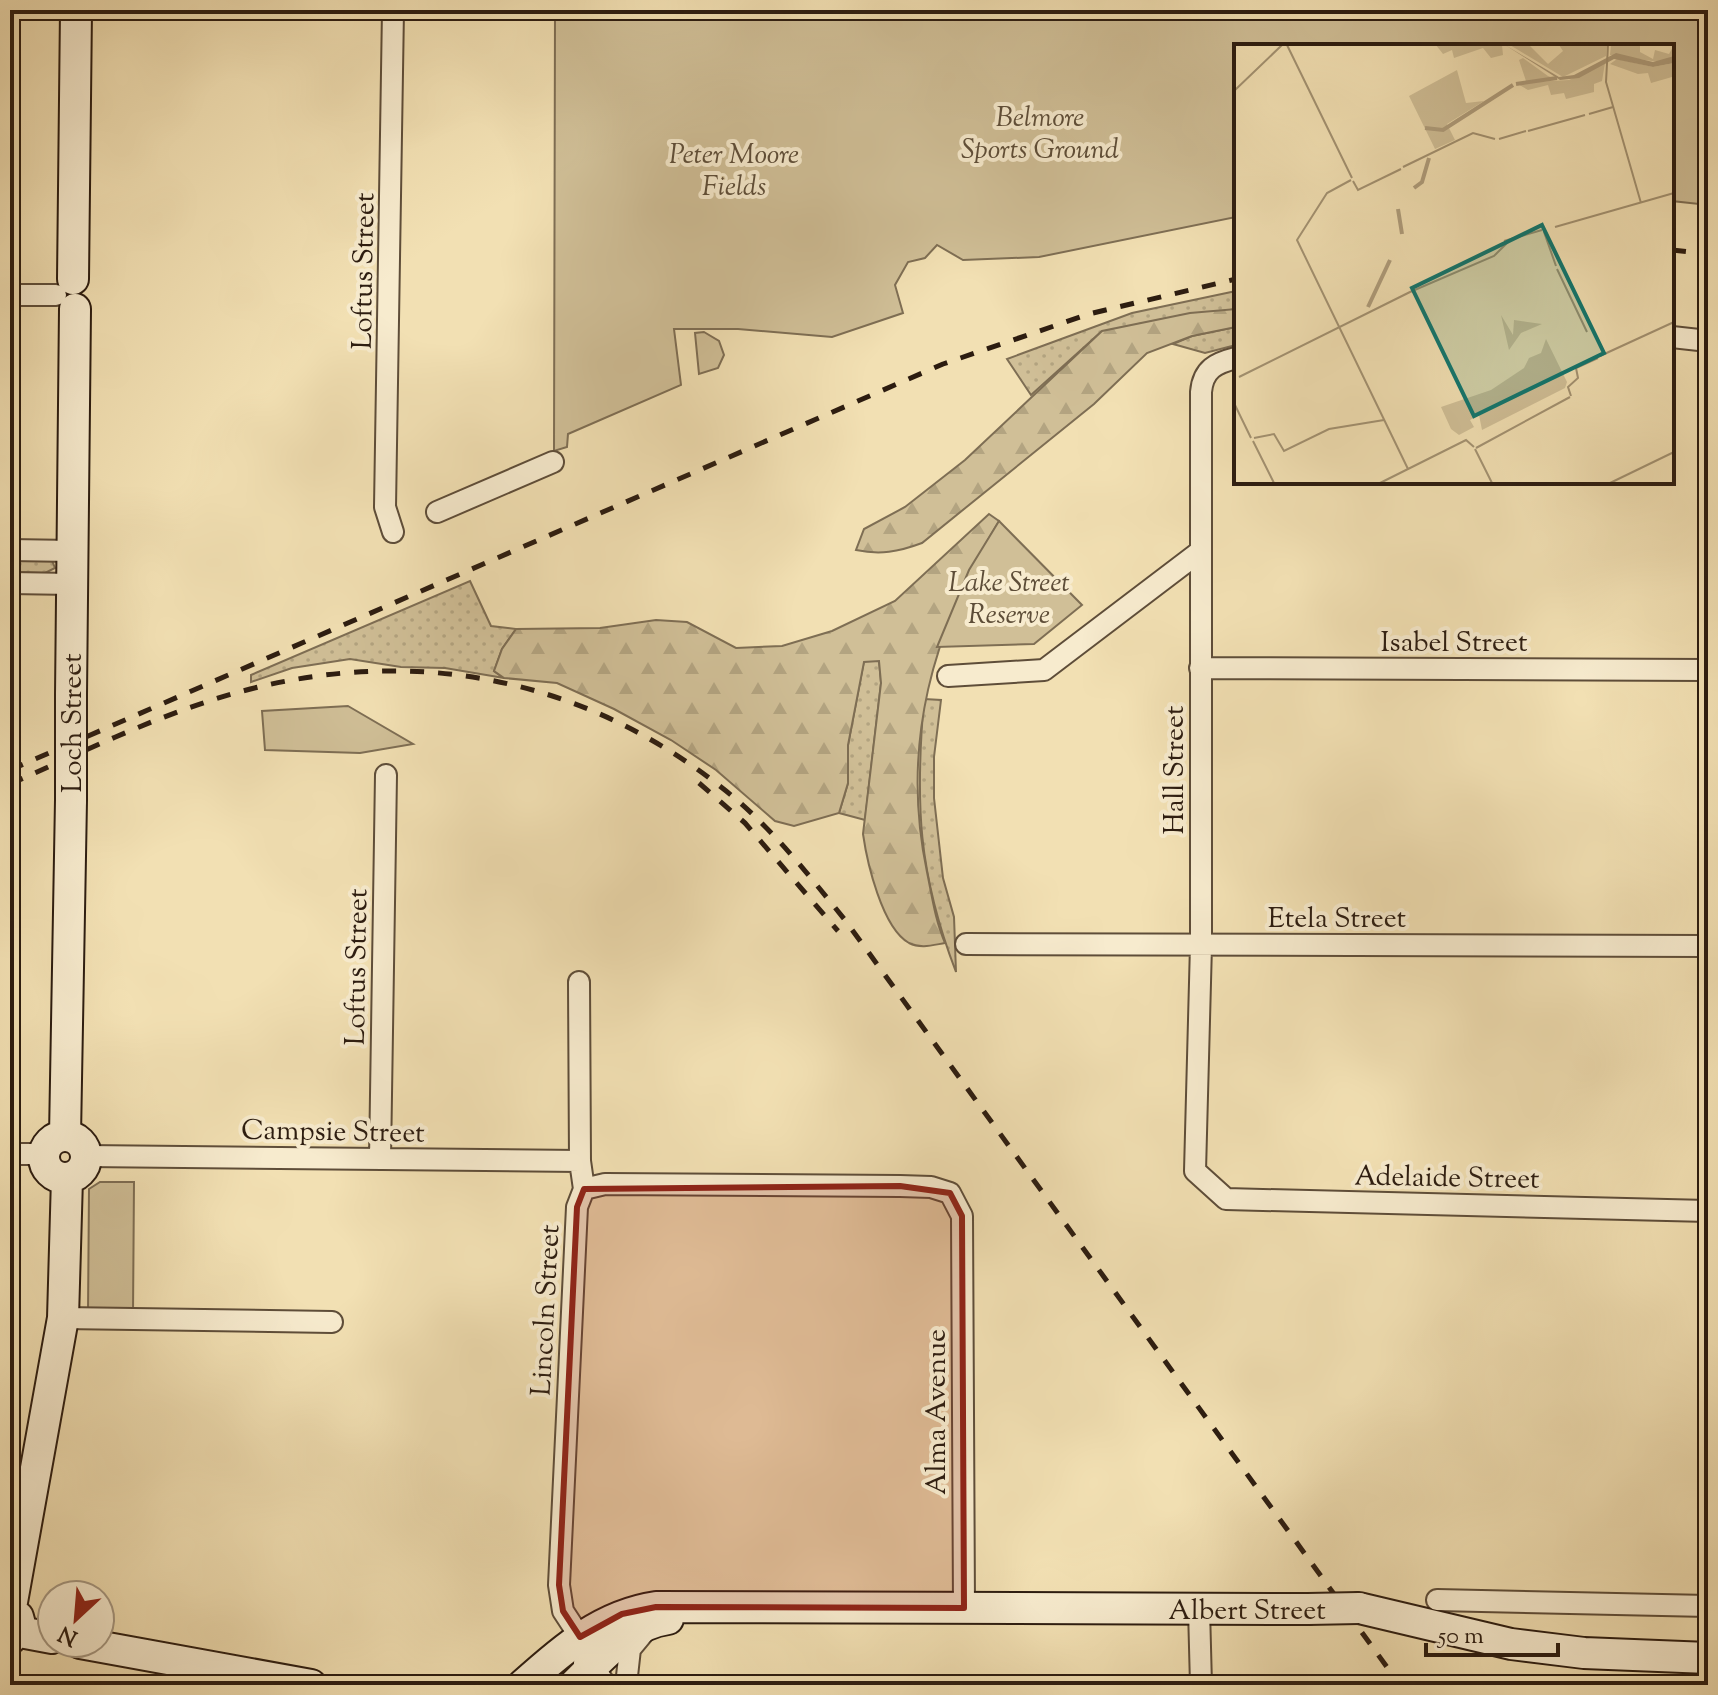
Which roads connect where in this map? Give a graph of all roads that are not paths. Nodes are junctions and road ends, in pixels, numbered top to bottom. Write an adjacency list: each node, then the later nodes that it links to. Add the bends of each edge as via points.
1 (76, 10): 3 (main road, Loch Street)
2 (393, 10): 10 (street, Loftus Street, via 385,507)
3 (68, 294): 4 (street); 12 (main road, Loch Street)
4 (10, 295)
5 (1674, 337): 6 (street)
6 (1708, 341)
7 (1234, 359): 13 (street, Hall Street, via 1208,370 1201,392)
8 (553, 462): 9 (street)
9 (437, 512)
10 (393, 532)
11 (10, 550): 12 (street)
12 (72, 551): 15 (main road, Loch Street)
13 (1198, 553): 16 (street, Hall Street); 18 (street, via 1044,670)
14 (10, 583): 15 (street)
15 (72, 584): 25 (main road, Loch Street, bridge)
16 (1200, 668): 17 (street, Isabel Street); 21 (street, Hall Street)
17 (1708, 670)
18 (948, 676)
19 (386, 775): 26 (street, Loftus Street)
20 (966, 944): 21 (street, Etela Street)
21 (1201, 945): 22 (street, Etela Street); 28 (street, Hall Street)
22 (1708, 946)
23 (579, 982): 27 (street, Lincoln Street)
24 (10, 1154): 25 (street, Campsie Street)
25 (66, 1156): 26 (street, Campsie Street); 31 (main road, Loch Street)
26 (380, 1159): 27 (street, Campsie Street)
27 (580, 1161): 29 (street, Lincoln Street)
28 (1195, 1171): 30 (street, Adelaide Street, via 1226,1199)
29 (584, 1189): 36 (street, Alma Avenue, via 605,1184 931,1187 950,1193 962,1216); 41 (street, Lincoln Street, via 577,1207 559,1585 563,1611)
30 (1708, 1211)
31 (63, 1318): 32 (street); 39 (main road, Loch Street)
32 (332, 1322)
33 (1437, 1600): 34 (street)
34 (1708, 1606)
35 (781, 1607): 36 (main road, Albert Street); 38 (main road, Albert Street); 41 (main road, Albert Street, via 656,1607 622,1614)
36 (964, 1608): 37 (main road, Albert Street)
37 (1199, 1609): 43 (main road, Albert Street, bridge, via 1359,1608 1511,1644); 49 (street)
38 (661, 1620): 45 (main road, Albert Street, via 635,1631); 48 (street, via 630,1649)
39 (13, 1624): 40 (main road)
40 (36, 1632)
41 (580, 1637): 47 (main road, Albert Street)
42 (116, 1651): 44 (main road)
43 (1708, 1658)
44 (243, 1679): 46 (main road)
45 (591, 1679): 47 (street, via 570,1662)
46 (311, 1685)
47 (524, 1685)
48 (626, 1685)
49 (1201, 1685)

